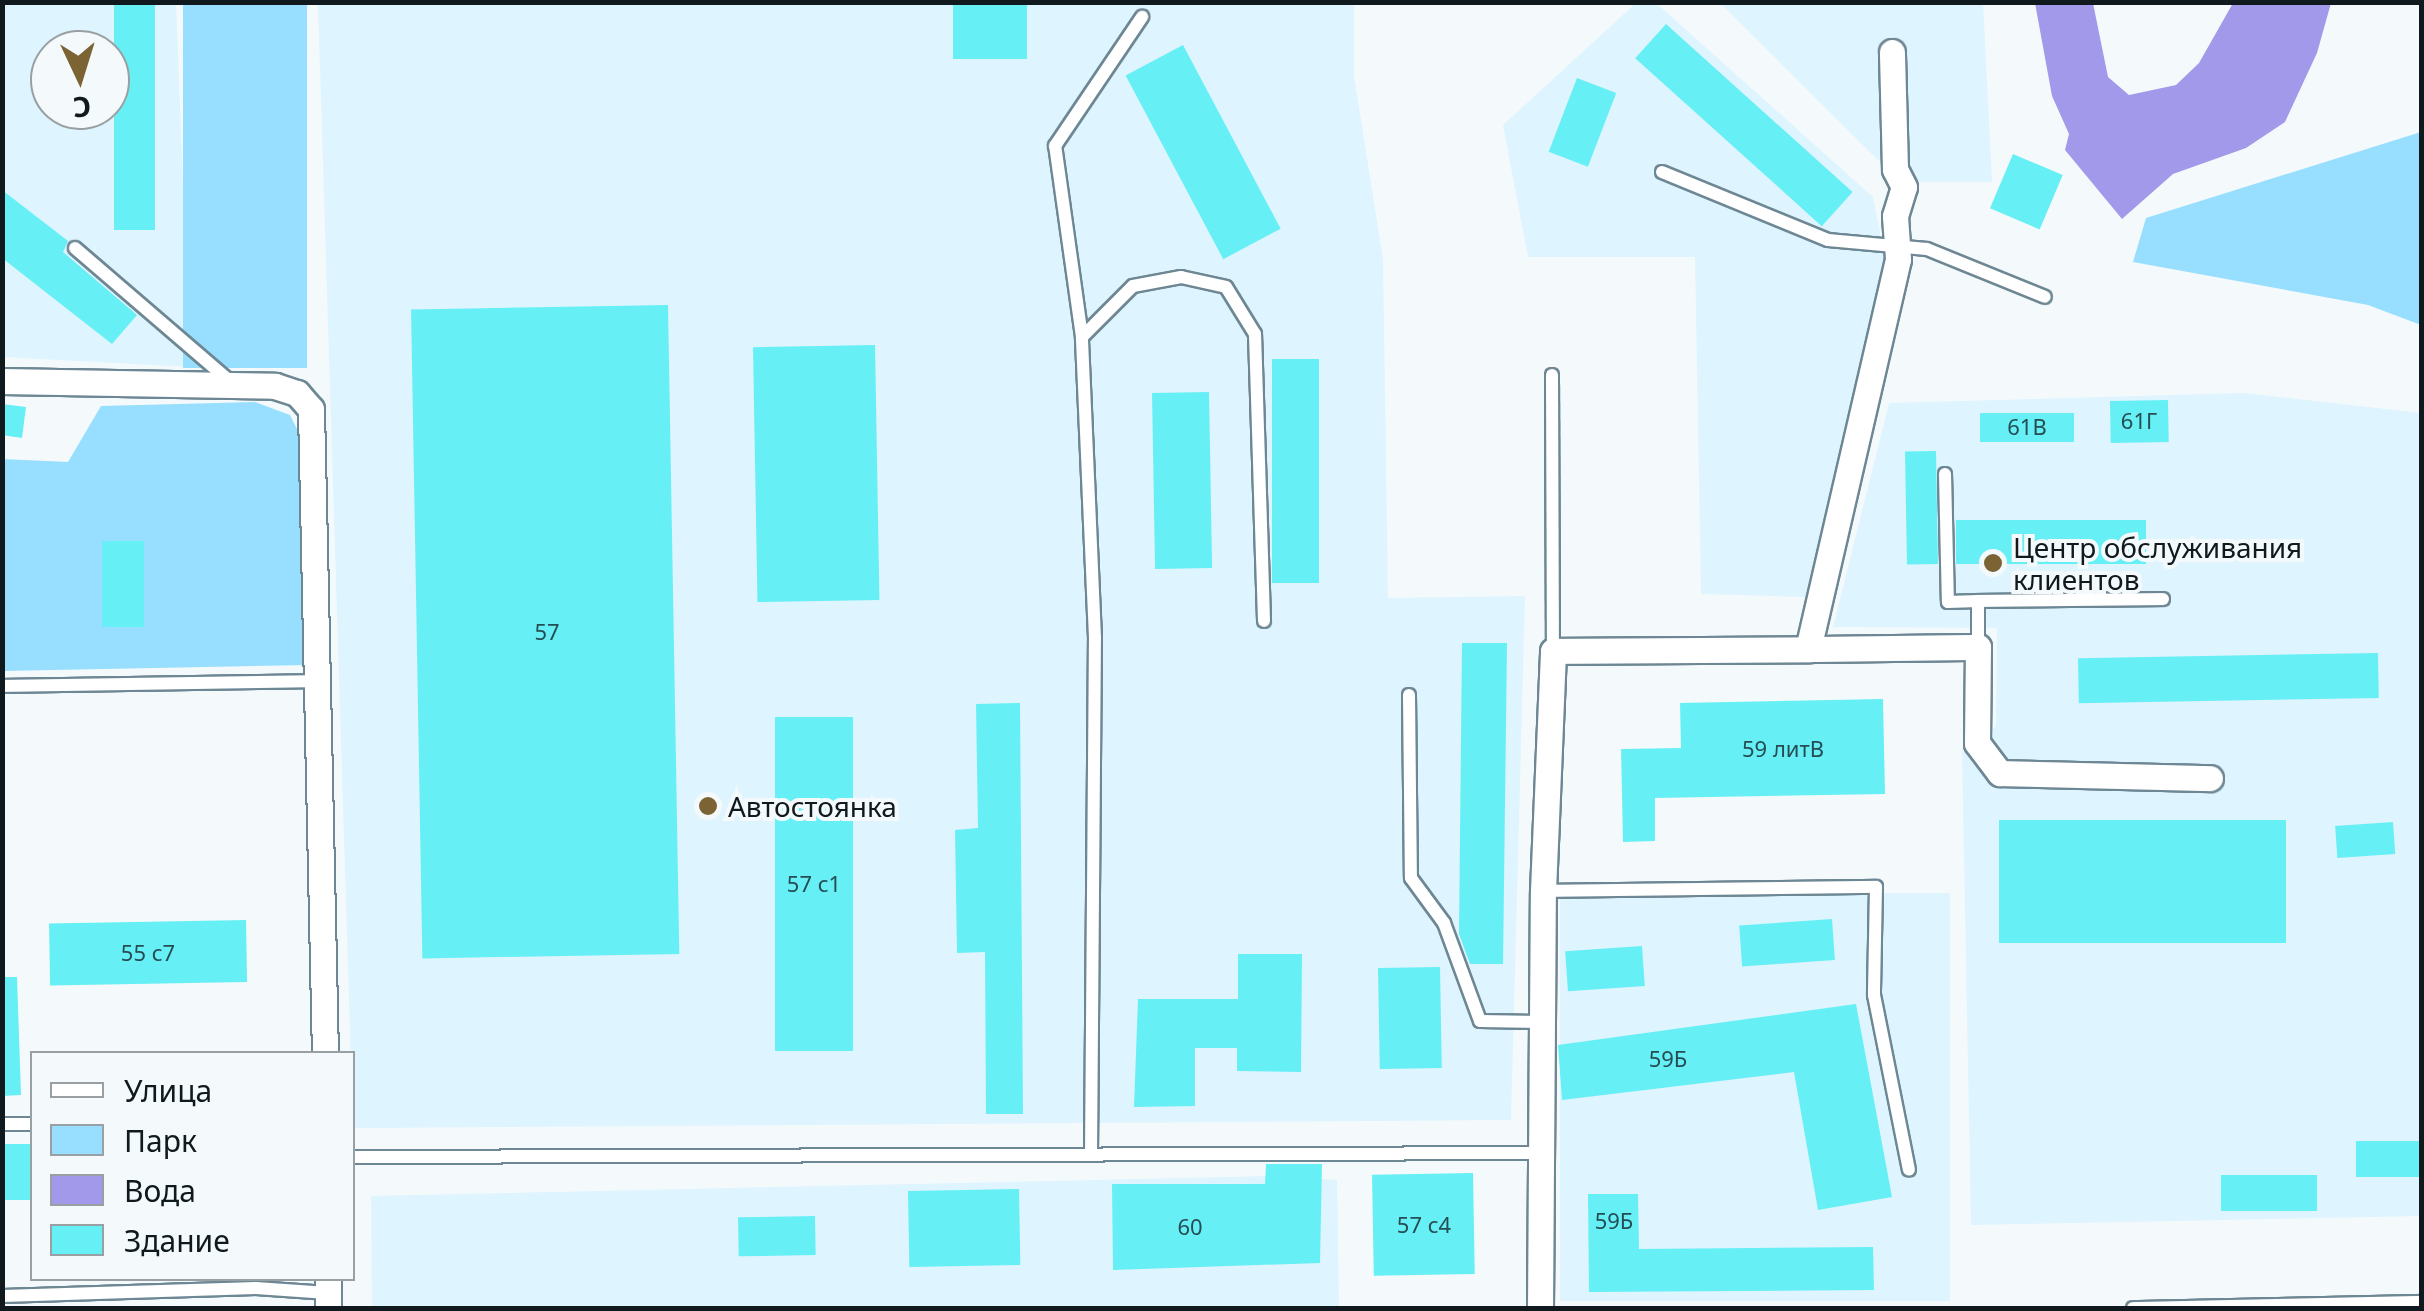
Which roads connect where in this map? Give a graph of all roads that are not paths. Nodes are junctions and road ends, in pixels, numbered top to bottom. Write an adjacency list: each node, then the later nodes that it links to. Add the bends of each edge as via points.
1 (1142, 17): 7 (lane, via 1055,146)
2 (1892, 52): 4 (street, via 1895,169 1904,187)
3 (1662, 172): 4 (lane, via 1828,240)
4 (1896, 244): 6 (lane, via 1928,249); 16 (street)
5 (75, 248): 10 (lane)
6 (2045, 297)
7 (1082, 338): 14 (lane, via 1133,286 1181,277 1226,287 1255,334); 28 (lane, via 1096,638)
8 (1552, 375): 17 (lane)
9 (2, 381): 10 (street)
10 (234, 384): 18 (street, via 276,386 297,394 311,410)
11 (1945, 474): 13 (lane, via 1948,602)
12 (2163, 599): 13 (lane)
13 (1978, 601): 15 (lane)
14 (1264, 621)
15 (1978, 647): 16 (street); 21 (street, via 1978,743 2000,772)
16 (1808, 648): 17 (street)
17 (1553, 651): 22 (street)
18 (318, 681): 19 (lane); 24 (street)
19 (2, 686)
20 (1409, 695): 23 (lane, via 1411,878 1444,922 1480,1022)
21 (2210, 778)
22 (1542, 891): 23 (street); 30 (lane, via 1876,887 1874,995)
23 (1540, 1022): 27 (street)
24 (325, 1051)
25 (2, 1124): 26 (lane)
26 (30, 1124)
27 (1539, 1153): 28 (lane); 34 (street)
28 (1091, 1154): 29 (lane)
29 (355, 1157)
30 (1909, 1170)
31 (328, 1293): 32 (lane, via 256,1288)
32 (2, 1296)
33 (2422, 1302): 35 (lane)
34 (1540, 1308)
35 (2133, 1308)

